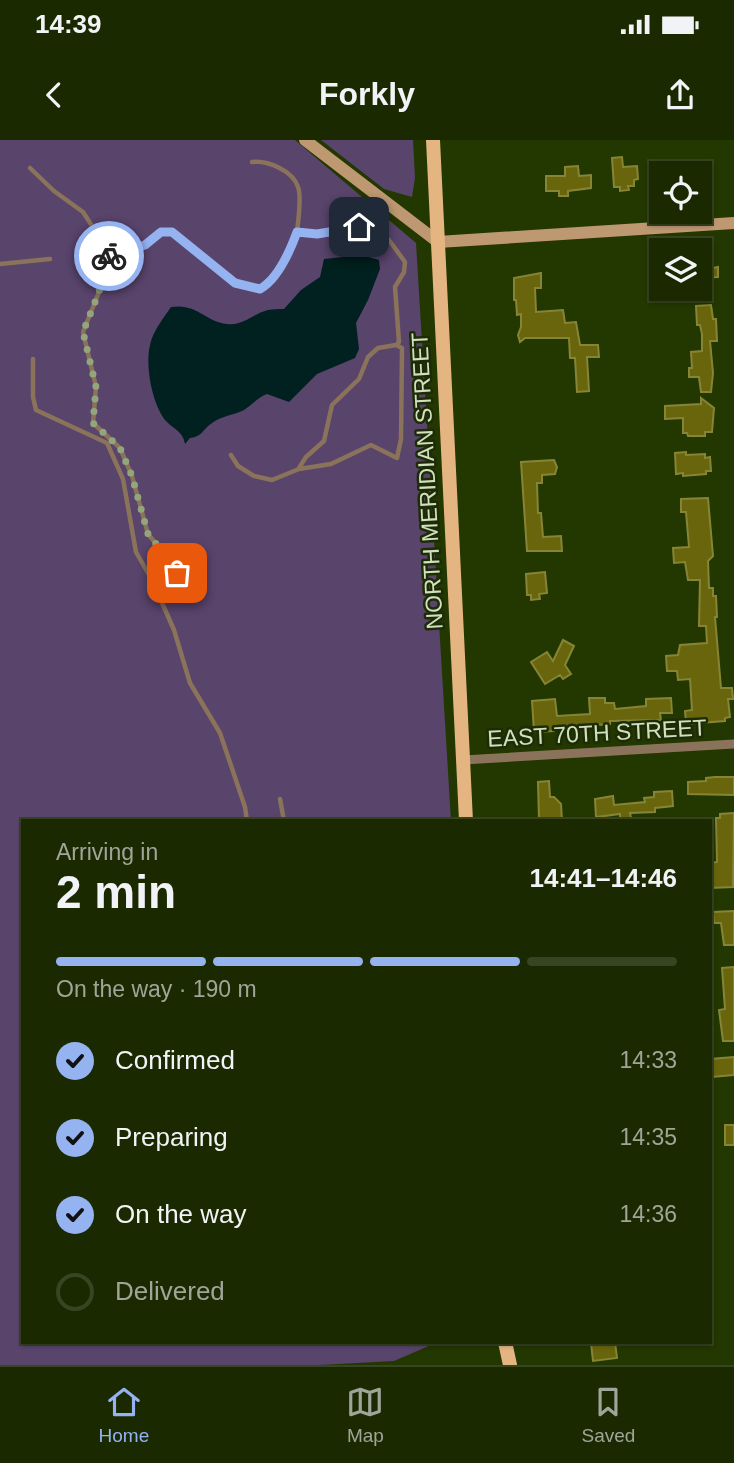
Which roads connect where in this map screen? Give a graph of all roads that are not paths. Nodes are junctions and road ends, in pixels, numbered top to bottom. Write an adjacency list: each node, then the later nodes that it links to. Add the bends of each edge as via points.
1 (305, 140): 7 (main road)
2 (433, 140): 7 (main road, NORTH MERIDIAN STREET)
3 (252, 162): 6 (lane, via 274,166 298,187)
4 (30, 168): 8 (lane, via 83,212)
5 (730, 221): 7 (main road)
6 (297, 232): 8 (lane, via 280,266 260,289 235,283 172,232 161,232 145,245); 11 (lane, via 317,234 359,227 389,240 405,262 395,287)
7 (438, 242): 17 (main road, NORTH MERIDIAN STREET)
8 (106, 256): 15 (lane, via 99,292 83,332 96,387 93,423 120,448 148,534)
9 (50, 259): 10 (lane)
10 (0, 264)
11 (396, 345): 14 (lane, via 378,348 368,357 359,379 332,405 324,441); 14 (lane, via 402,348 397,458 371,445 331,464)
12 (33, 359): 19 (lane, via 36,410 107,443 115,459 136,552 174,630 190,683 220,733)
13 (231, 455): 14 (lane, via 254,476 272,480)
14 (299, 469)
15 (177, 573)
16 (734, 744): 17 (street, EAST 70TH STREET)
17 (463, 760): 21 (main road, NORTH MERIDIAN STREET)
18 (280, 799): 20 (lane)
19 (247, 819)
20 (284, 819)
21 (466, 819)
22 (505, 1344): 23 (main road)
23 (510, 1365)

